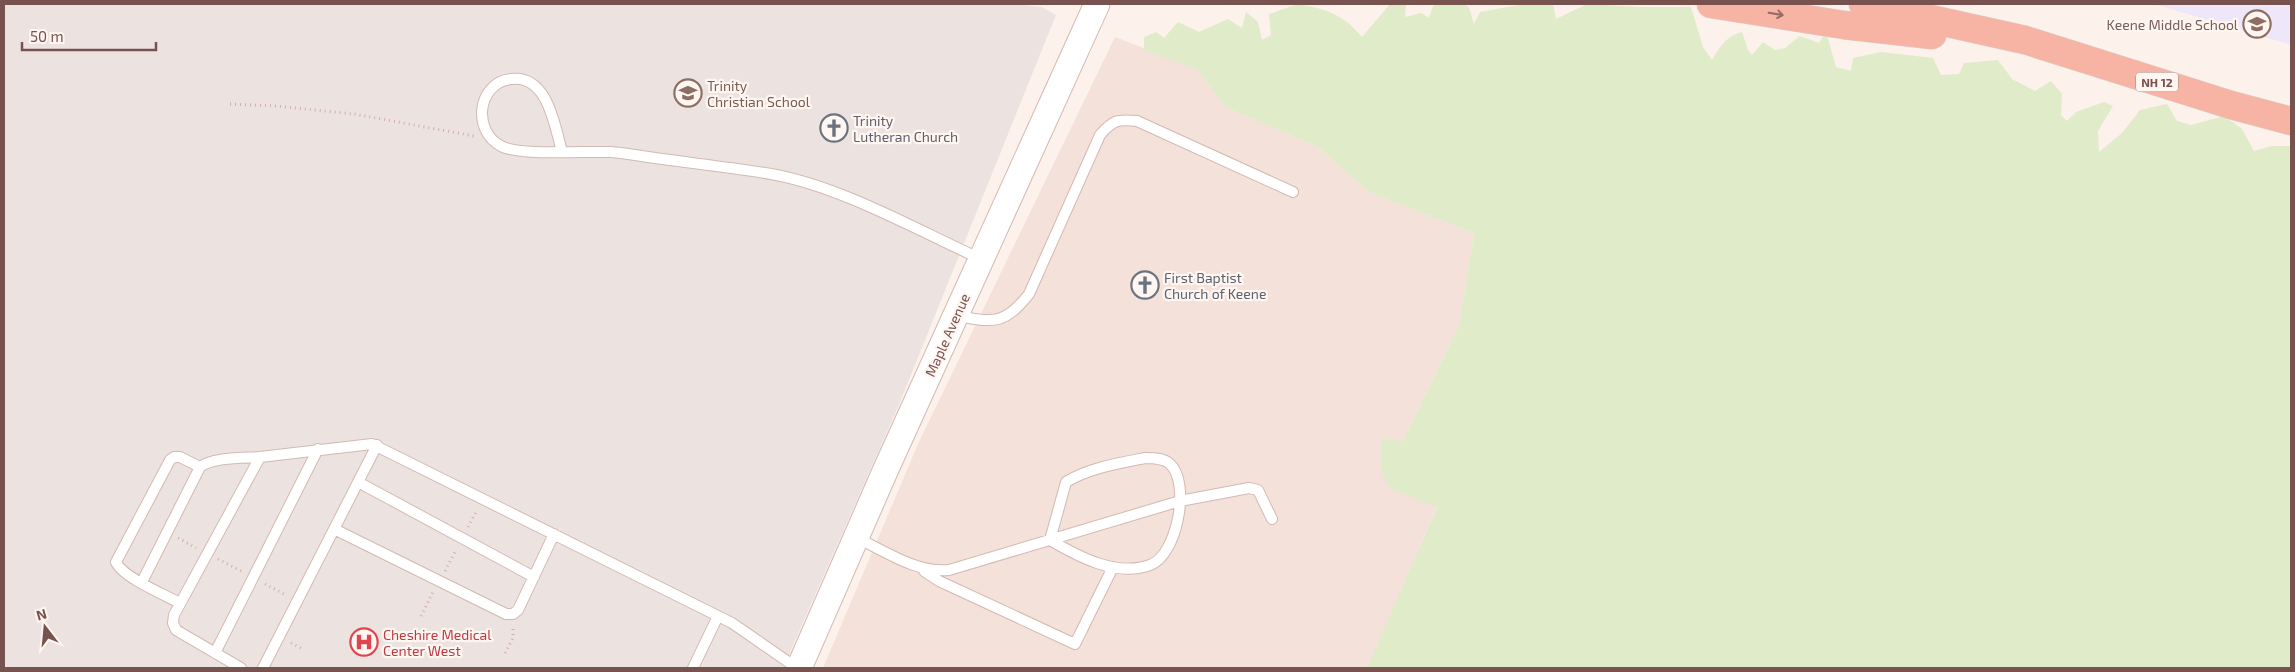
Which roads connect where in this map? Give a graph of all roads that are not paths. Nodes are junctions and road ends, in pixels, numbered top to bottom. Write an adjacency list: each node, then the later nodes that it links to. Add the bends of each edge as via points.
1 (1097, 4): 9 (street, Maple Avenue)
2 (1711, 4): 5 (highway, one-way to 5, via 1844,25)
3 (1863, 4): 5 (highway, NH 12)
4 (1940, 4): 5 (highway)
5 (2024, 40): 6 (highway, NH 12, via 2231,106)
6 (2291, 121)
7 (562, 152): 7 (lane, via 507,149 490,138 481,118 486,95 506,80 525,80 538,88 552,116); 9 (lane, via 611,152 748,171 818,186)
8 (1293, 192): 10 (lane, via 1137,121 1122,119 1112,122 1100,135 1029,294 1016,310 989,322)
9 (981, 259): 10 (street, Maple Avenue)
10 (955, 316): 20 (street, Maple Avenue)
11 (377, 446): 12 (lane, via 368,443); 15 (lane); 19 (lane)
12 (318, 449): 13 (lane); 28 (lane)
13 (260, 457): 14 (lane, via 214,461); 26 (lane)
14 (200, 467): 25 (lane); 25 (lane, via 180,457 174,456 170,460 118,557 118,568)
15 (358, 482): 18 (lane); 24 (lane)
16 (1180, 501): 17 (lane, via 1249,488 1258,490); 21 (lane); 21 (lane, via 1178,475 1170,463 1158,458 1123,462 1076,476 1066,482); 22 (lane, via 1175,532 1163,558 1152,565 1134,569)
17 (1272, 519)
18 (334, 529): 24 (lane, via 506,614 518,610); 30 (lane)
19 (554, 534): 24 (lane); 27 (lane)
20 (858, 538): 23 (lane); 32 (street, Maple Avenue)
21 (1050, 540): 22 (lane, via 1074,554); 23 (lane, via 949,570)
22 (1113, 567): 23 (lane, via 1075,644 939,581)
23 (921, 569)
24 (534, 577)
25 (142, 582): 26 (lane)
26 (180, 603): 28 (lane, via 174,615 176,630)
27 (718, 616): 31 (lane); 32 (lane)
28 (215, 653): 29 (lane)
29 (241, 668)
30 (263, 668)
31 (693, 668)
32 (798, 668)

